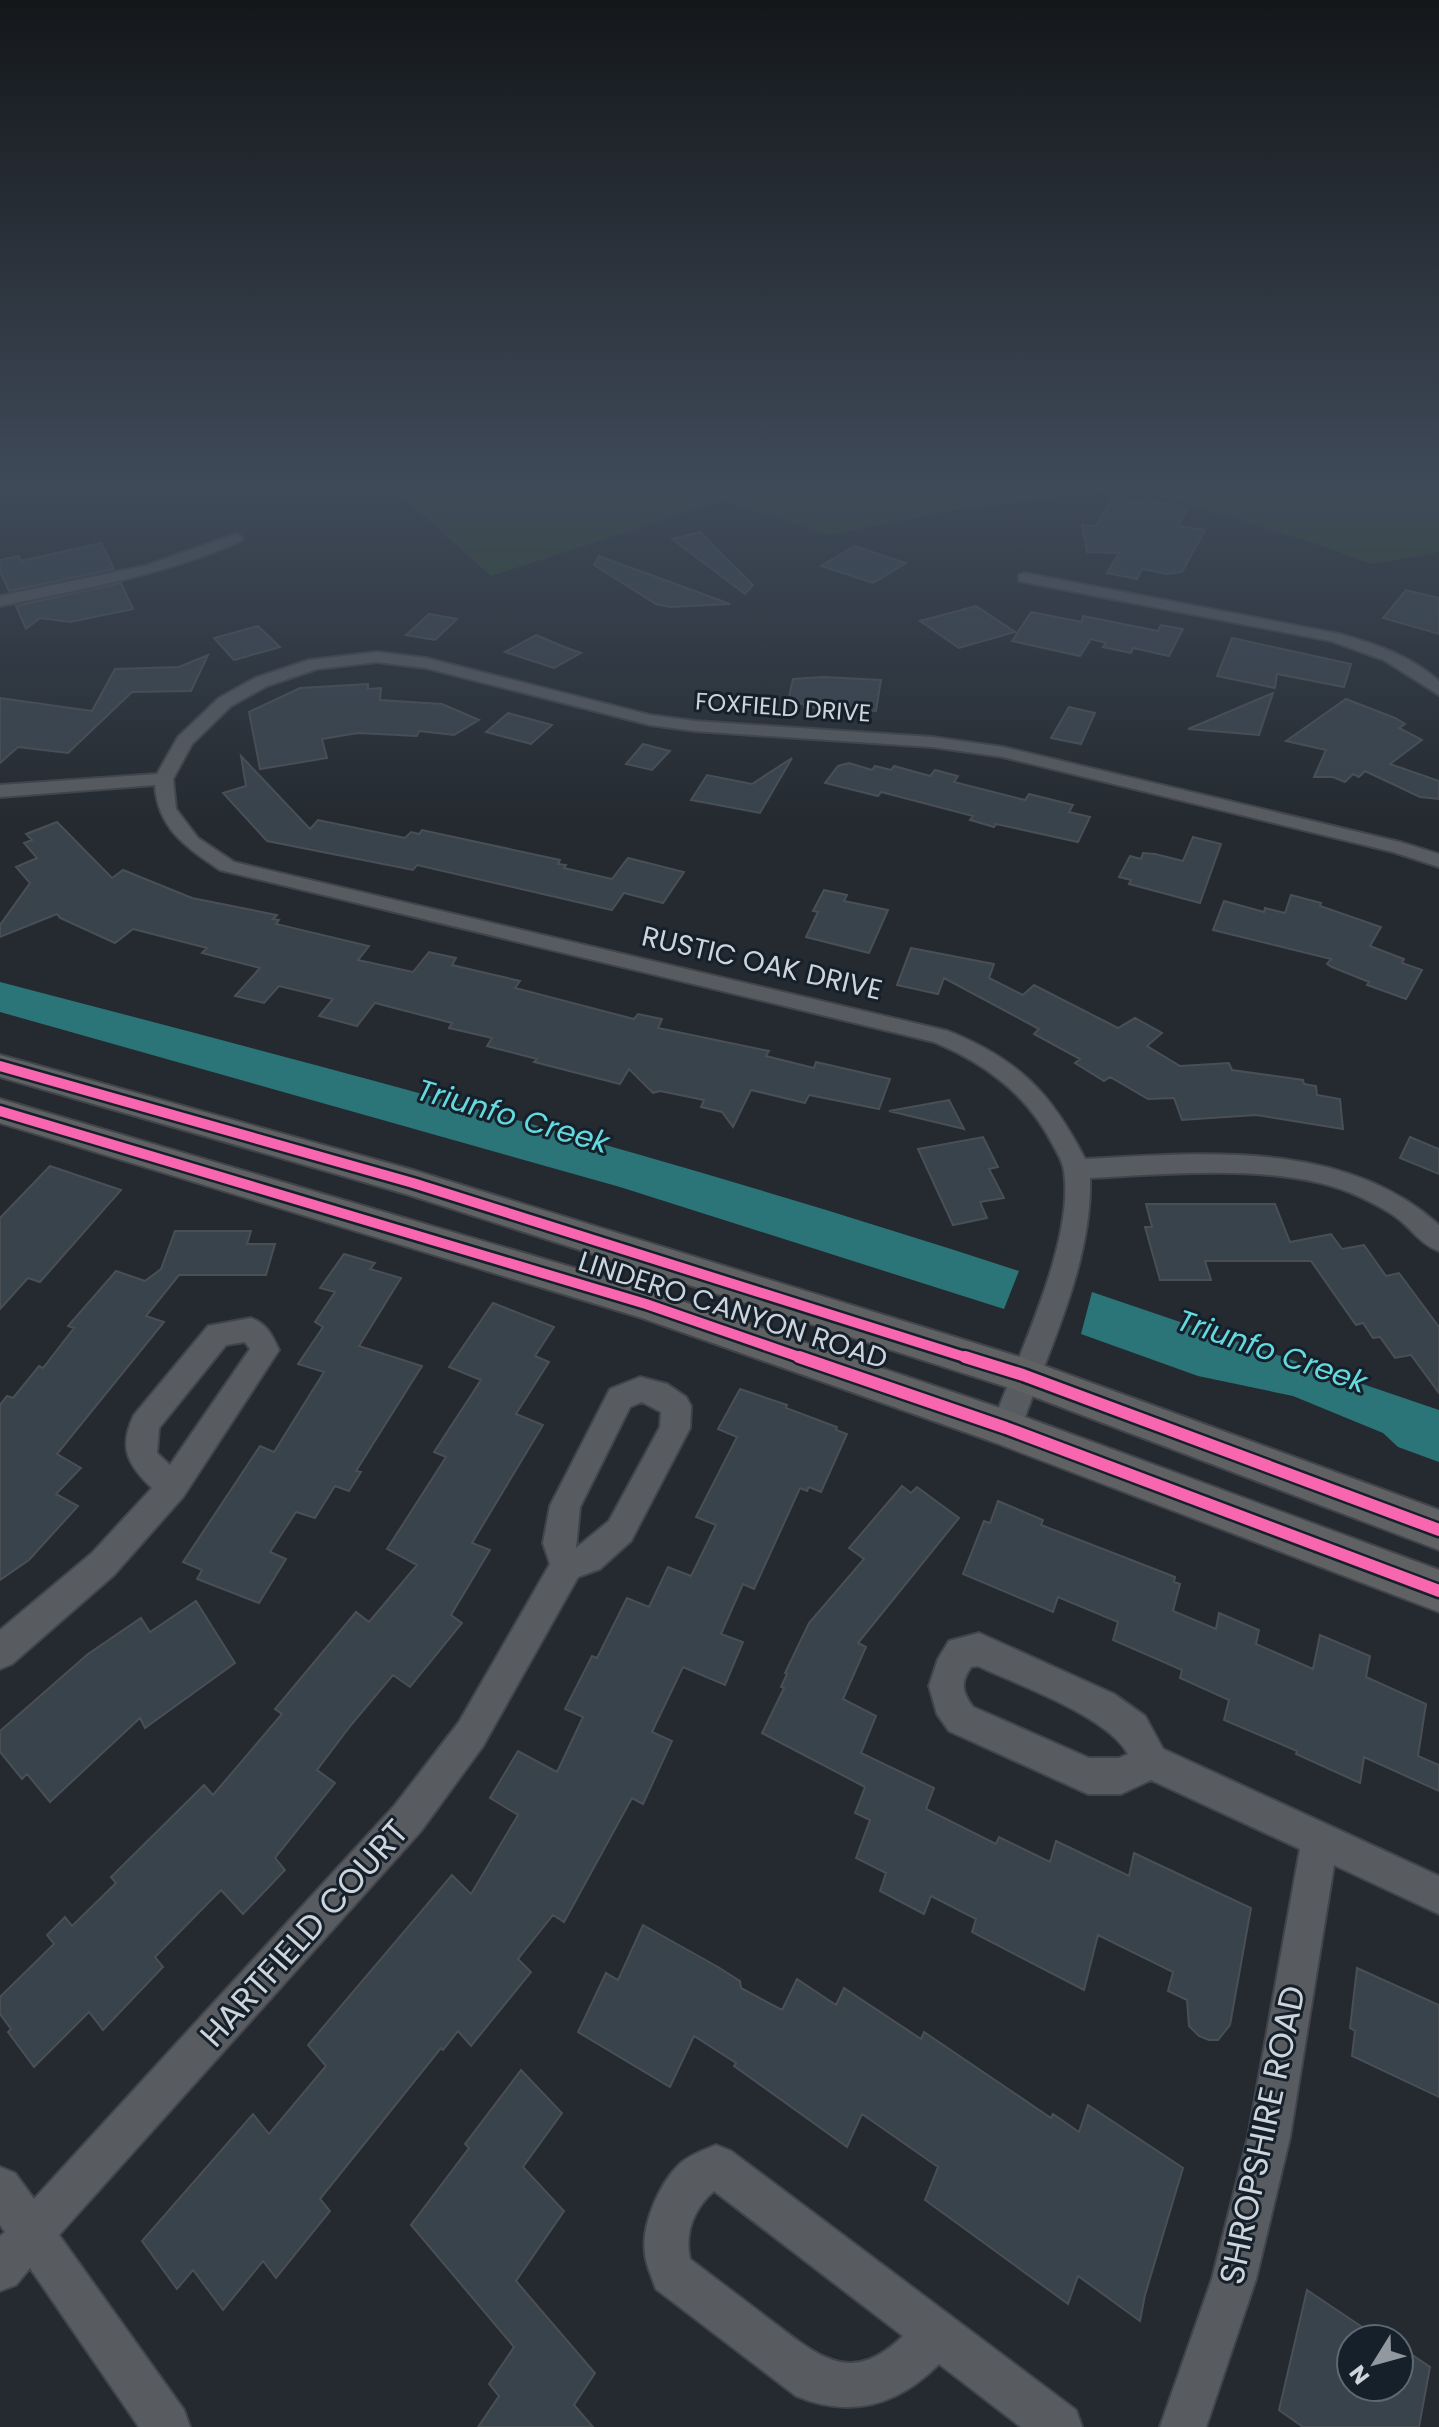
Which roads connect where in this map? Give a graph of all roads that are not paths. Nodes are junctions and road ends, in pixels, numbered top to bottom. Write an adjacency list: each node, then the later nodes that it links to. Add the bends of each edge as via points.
1 (22, 596): 3 (street)
2 (1120, 596): 4 (street, via 1334,637 1403,661)
3 (0, 601)
4 (1439, 690)
5 (164, 779): 6 (street); 7 (street, FOXFIELD DRIVE, via 184,741 225,702 261,682 315,664 377,657 426,663 650,720 1003,752); 10 (street, RUSTIC OAK DRIVE, via 166,809 191,842 227,866 940,1036 975,1050 1037,1097)
6 (0, 791)
7 (1439, 861)
8 (0, 1066): 12 (street, LINDERO CANYON ROAD, via 413,1183)
9 (0, 1111): 13 (street, LINDERO CANYON ROAD, via 646,1304)
10 (1077, 1169): 11 (street, via 1239,1163 1306,1170 1390,1202); 12 (street, RUSTIC OAK DRIVE, via 1077,1207 1059,1283)
11 (1439, 1241)
12 (1023, 1375): 13 (street, RUSTIC OAK DRIVE); 15 (street, LINDERO CANYON ROAD)
13 (1006, 1428): 17 (street, LINDERO CANYON ROAD)
14 (172, 1487): 14 (street, via 265,1350 251,1330 218,1334 144,1424 142,1458); 18 (street, via 103,1564)
15 (1439, 1530)
16 (567, 1566): 16 (street, via 589,1558 620,1531 675,1428 676,1406 657,1393 640,1389 620,1398 565,1506 559,1543); 23 (street, HARTFIELD COURT, via 471,1734 408,1818)
17 (1439, 1591)
18 (0, 1652)
19 (1151, 1761): 19 (street, via 1133,1728 1102,1706 979,1649 961,1653 946,1674 947,1703 961,1719 1088,1776 1121,1776); 20 (street)
20 (1320, 1837): 21 (street); 28 (street, SHROPSHIRE ROAD, via 1269,2137 1234,2279)
21 (1439, 1895)
22 (0, 2188): 23 (street)
23 (32, 2234): 24 (street, HARTFIELD COURT); 26 (street)
24 (0, 2269)
25 (938, 2334): 25 (street, via 716,2166 701,2170 672,2211 666,2250 672,2273 812,2380 859,2386 873,2381 901,2370); 27 (street)
26 (167, 2427)
27 (1059, 2427)
28 (1183, 2427)

